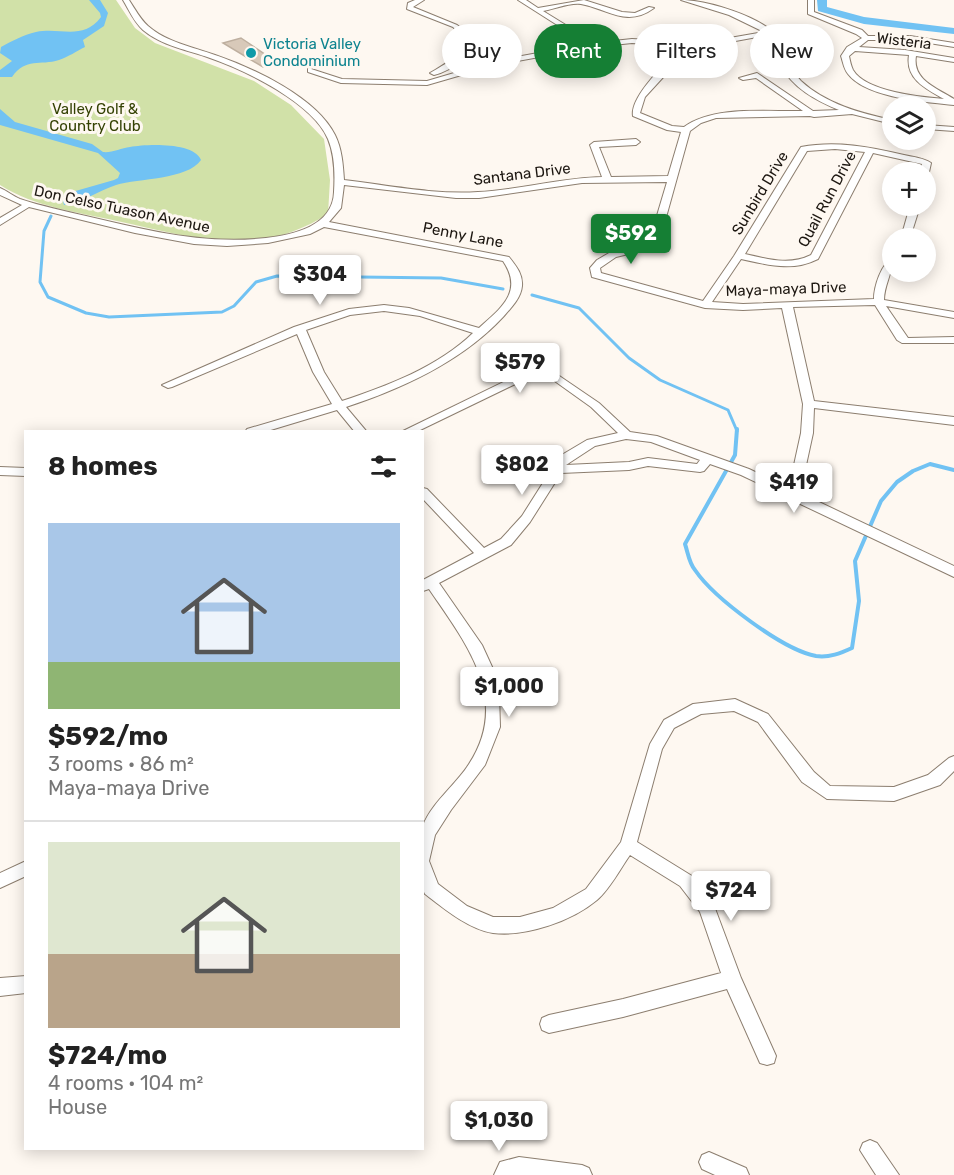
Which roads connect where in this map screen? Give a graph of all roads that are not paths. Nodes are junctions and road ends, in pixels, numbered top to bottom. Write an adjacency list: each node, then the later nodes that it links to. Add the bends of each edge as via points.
1 (126, 0): 32 (street, via 143,26 270,83 324,124 333,139)
2 (421, 0): 20 (street, via 409,8 455,26 466,36 466,46 447,69)
3 (521, 0): 7 (street)
4 (684, 0): 9 (street, via 730,13)
5 (811, 0): 10 (street, via 810,13)
6 (651, 8): 7 (street, via 636,15 622,14 580,0)
7 (538, 10): 8 (street)
8 (560, 24)
9 (751, 24)
10 (866, 38): 11 (street, via 910,38); 12 (street)
11 (954, 45)
12 (850, 50): 13 (street, Wisteria); 13 (street, via 845,56 852,74 863,82 909,98 954,103 920,81 912,71)
13 (912, 54): 15 (street, Wisteria)
14 (534, 56): 20 (street, via 427,83)
15 (953, 61)
16 (312, 70): 20 (street, via 341,81)
17 (658, 78): 26 (street, via 642,96 636,114)
18 (743, 78): 22 (street, via 757,75)
19 (795, 78): 21 (street, via 824,99)
20 (388, 84)
21 (854, 112): 22 (street); 23 (street)
22 (814, 115): 26 (street, via 715,116)
23 (882, 119)
24 (936, 128): 25 (street)
25 (954, 129)
26 (686, 130): 31 (street, Maya-maya Drive)
27 (636, 142): 30 (street, via 594,145)
28 (870, 150): 29 (street, Sunbird Drive); 37 (street, Sunbird Drive, via 821,145 804,149); 37 (street, Quail Run Drive, via 815,256 803,264 791,265)
29 (919, 162)
30 (607, 179): 31 (street, Santana Drive); 32 (street, Santana Drive, via 479,195)
31 (673, 179): 41 (street, Maya-maya Drive, via 650,246 614,253 600,261 596,275)
32 (339, 182): 36 (street, via 339,202)
33 (0, 191): 34 (street, Don Celso Tuason Avenue)
34 (27, 203): 35 (street); 36 (street, Don Celso Tuason Avenue, via 194,242 268,241)
35 (0, 222)
36 (323, 224): 44 (street, Penny Lane, via 506,259 515,270 517,291)
37 (739, 256): 41 (street, Sunbird Drive)
38 (882, 282): 39 (street)
39 (878, 302): 40 (street, Maya-maya Drive); 42 (street, Maya-maya Drive); 45 (street, via 903,340)
40 (788, 304): 41 (street, Maya-maya Drive); 47 (street)
41 (705, 305)
42 (954, 315)
43 (301, 330): 44 (street, via 351,312 383,308 450,321); 46 (street); 48 (street, via 315,369)
44 (482, 333): 48 (street, Penny Lane, via 423,373)
45 (954, 340)
46 (168, 385)
47 (809, 404): 49 (street); 59 (street)
48 (337, 406): 50 (street, Penny Lane); 51 (street)
49 (954, 421)
50 (258, 430)
51 (359, 430)
52 (411, 430): 53 (street, via 532,372 544,372 595,405)
53 (626, 435): 54 (street, via 653,439); 55 (street, via 577,449)
54 (710, 459): 55 (street, via 700,468 692,469 648,462); 59 (street)
55 (557, 468): 60 (street, via 526,519 506,542)
56 (0, 471): 57 (street)
57 (24, 472)
58 (424, 493): 60 (street)
59 (793, 497): 61 (street)
60 (483, 555): 62 (street)
61 (954, 572)
62 (427, 584): 65 (street, via 477,649 492,693 492,727 480,761 427,834)
63 (954, 762): 64 (street, via 934,780 894,794 827,792 808,777 763,718 735,705 698,708 669,724 655,748)
64 (628, 845): 66 (street, via 592,894 557,915 520,925 492,925 461,911 431,889); 69 (street, via 686,881 707,908)
65 (424, 851)
66 (424, 868)
67 (24, 869): 68 (street)
68 (0, 881)
69 (732, 979): 72 (street); 73 (street)
70 (24, 984): 71 (street)
71 (0, 987)
72 (549, 1024)
73 (767, 1056)
74 (870, 1150): 79 (street)
75 (709, 1162): 78 (street)
76 (512, 1171): 77 (street)
77 (582, 1175)
78 (739, 1175)
79 (889, 1175)

